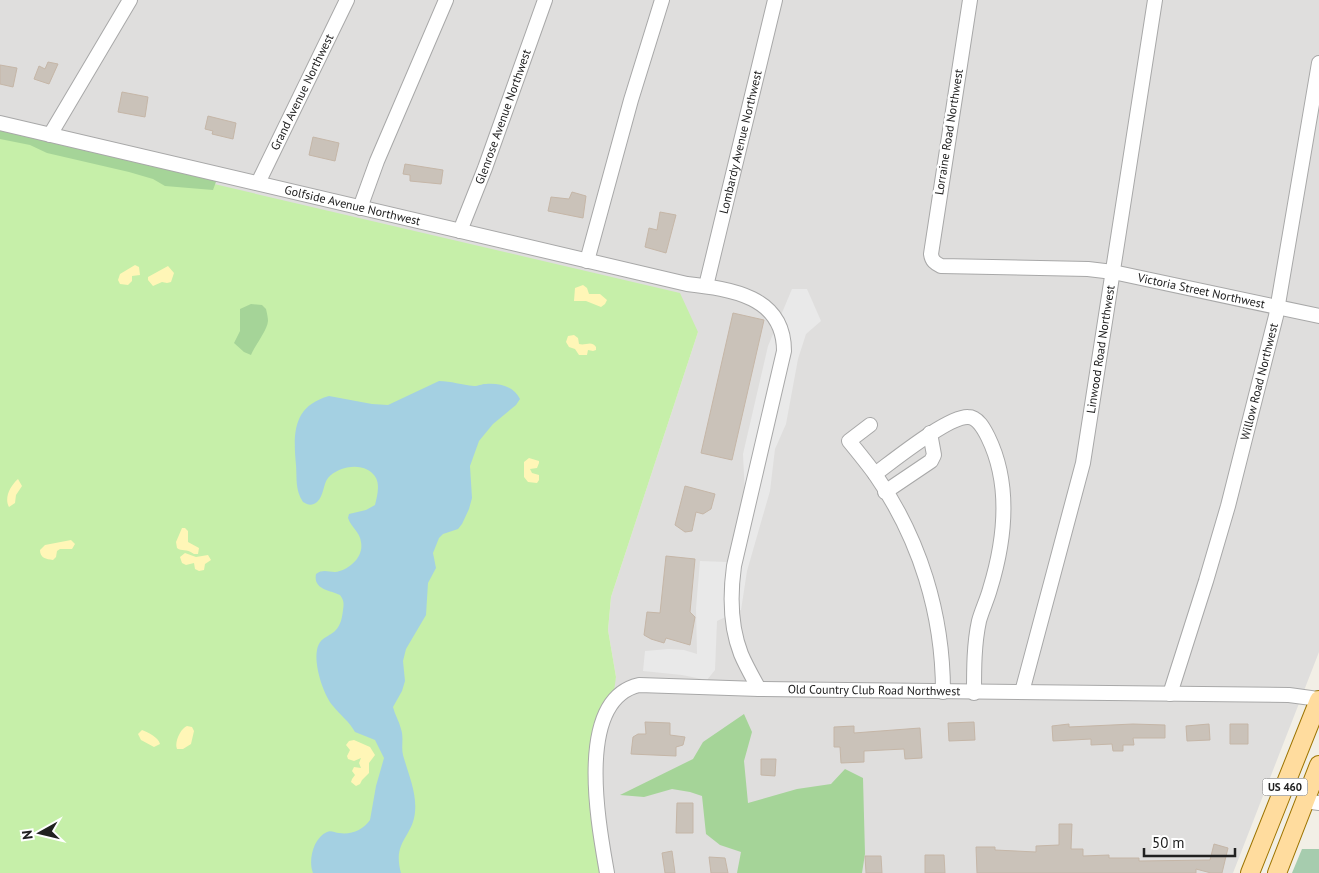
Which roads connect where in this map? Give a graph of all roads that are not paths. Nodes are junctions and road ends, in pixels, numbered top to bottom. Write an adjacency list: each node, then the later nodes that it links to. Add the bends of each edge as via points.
1 (130, 0): 11 (street)
2 (347, 0): 12 (street, Grand Avenue Northwest)
3 (446, 0): 13 (street)
4 (545, 0): 14 (street, Glenrose Avenue Northwest)
5 (662, 0): 15 (street)
6 (775, 0): 18 (street, Lombardy Avenue Northwest)
7 (970, 0): 16 (street, Lorraine Road Northwest, via 931,254)
8 (1155, 0): 17 (street, Linwood Road Northwest)
9 (1319, 63): 19 (street, Willow Road Northwest)
10 (0, 123): 11 (street, Golfside Avenue Northwest)
11 (50, 135): 12 (street, Golfside Avenue Northwest)
12 (258, 183): 13 (street, Golfside Avenue Northwest)
13 (360, 208): 14 (street, Golfside Avenue Northwest)
14 (460, 231): 15 (street, Golfside Avenue Northwest)
15 (587, 261): 18 (street, Golfside Avenue Northwest)
16 (935, 264): 17 (street, Victoria Street Northwest)
17 (1113, 272): 19 (street, Victoria Street Northwest); 27 (street, Linwood Road Northwest, via 1083,463)
18 (706, 286): 25 (street, Golfside Avenue Northwest, via 735,292 767,308 781,327 784,339 784,351 731,585 735,634)
19 (1278, 308): 20 (street, Victoria Street Northwest); 29 (street, Willow Road Northwest, via 1228,506)
20 (1319, 316)
21 (870, 425): 23 (street, via 849,441)
22 (930, 433): 23 (street); 24 (street, via 934,455 931,461); 28 (street, via 967,417 974,418 983,427 1000,470 1004,512 999,554 979,622)
23 (875, 474): 24 (street)
24 (885, 492): 26 (street, via 911,538 928,581 940,640)
25 (759, 690): 26 (street, Old Country Club Road Northwest); 33 (street, Old Country Club Road Northwest, via 639,684 614,698 603,722 596,757 596,793)
26 (943, 692): 28 (street, Old Country Club Road Northwest)
27 (1022, 692): 28 (street, Old Country Club Road Northwest); 29 (street, Old Country Club Road Northwest)
28 (974, 693)
29 (1170, 694): 30 (street, Old Country Club Road Northwest, via 1289,696)
30 (1319, 700): 34 (main road, US 460)
31 (1319, 765): 32 (main road, US 460)
32 (1312, 802): 35 (main road, US 460)
33 (607, 873)
34 (1250, 873)
35 (1277, 873)

